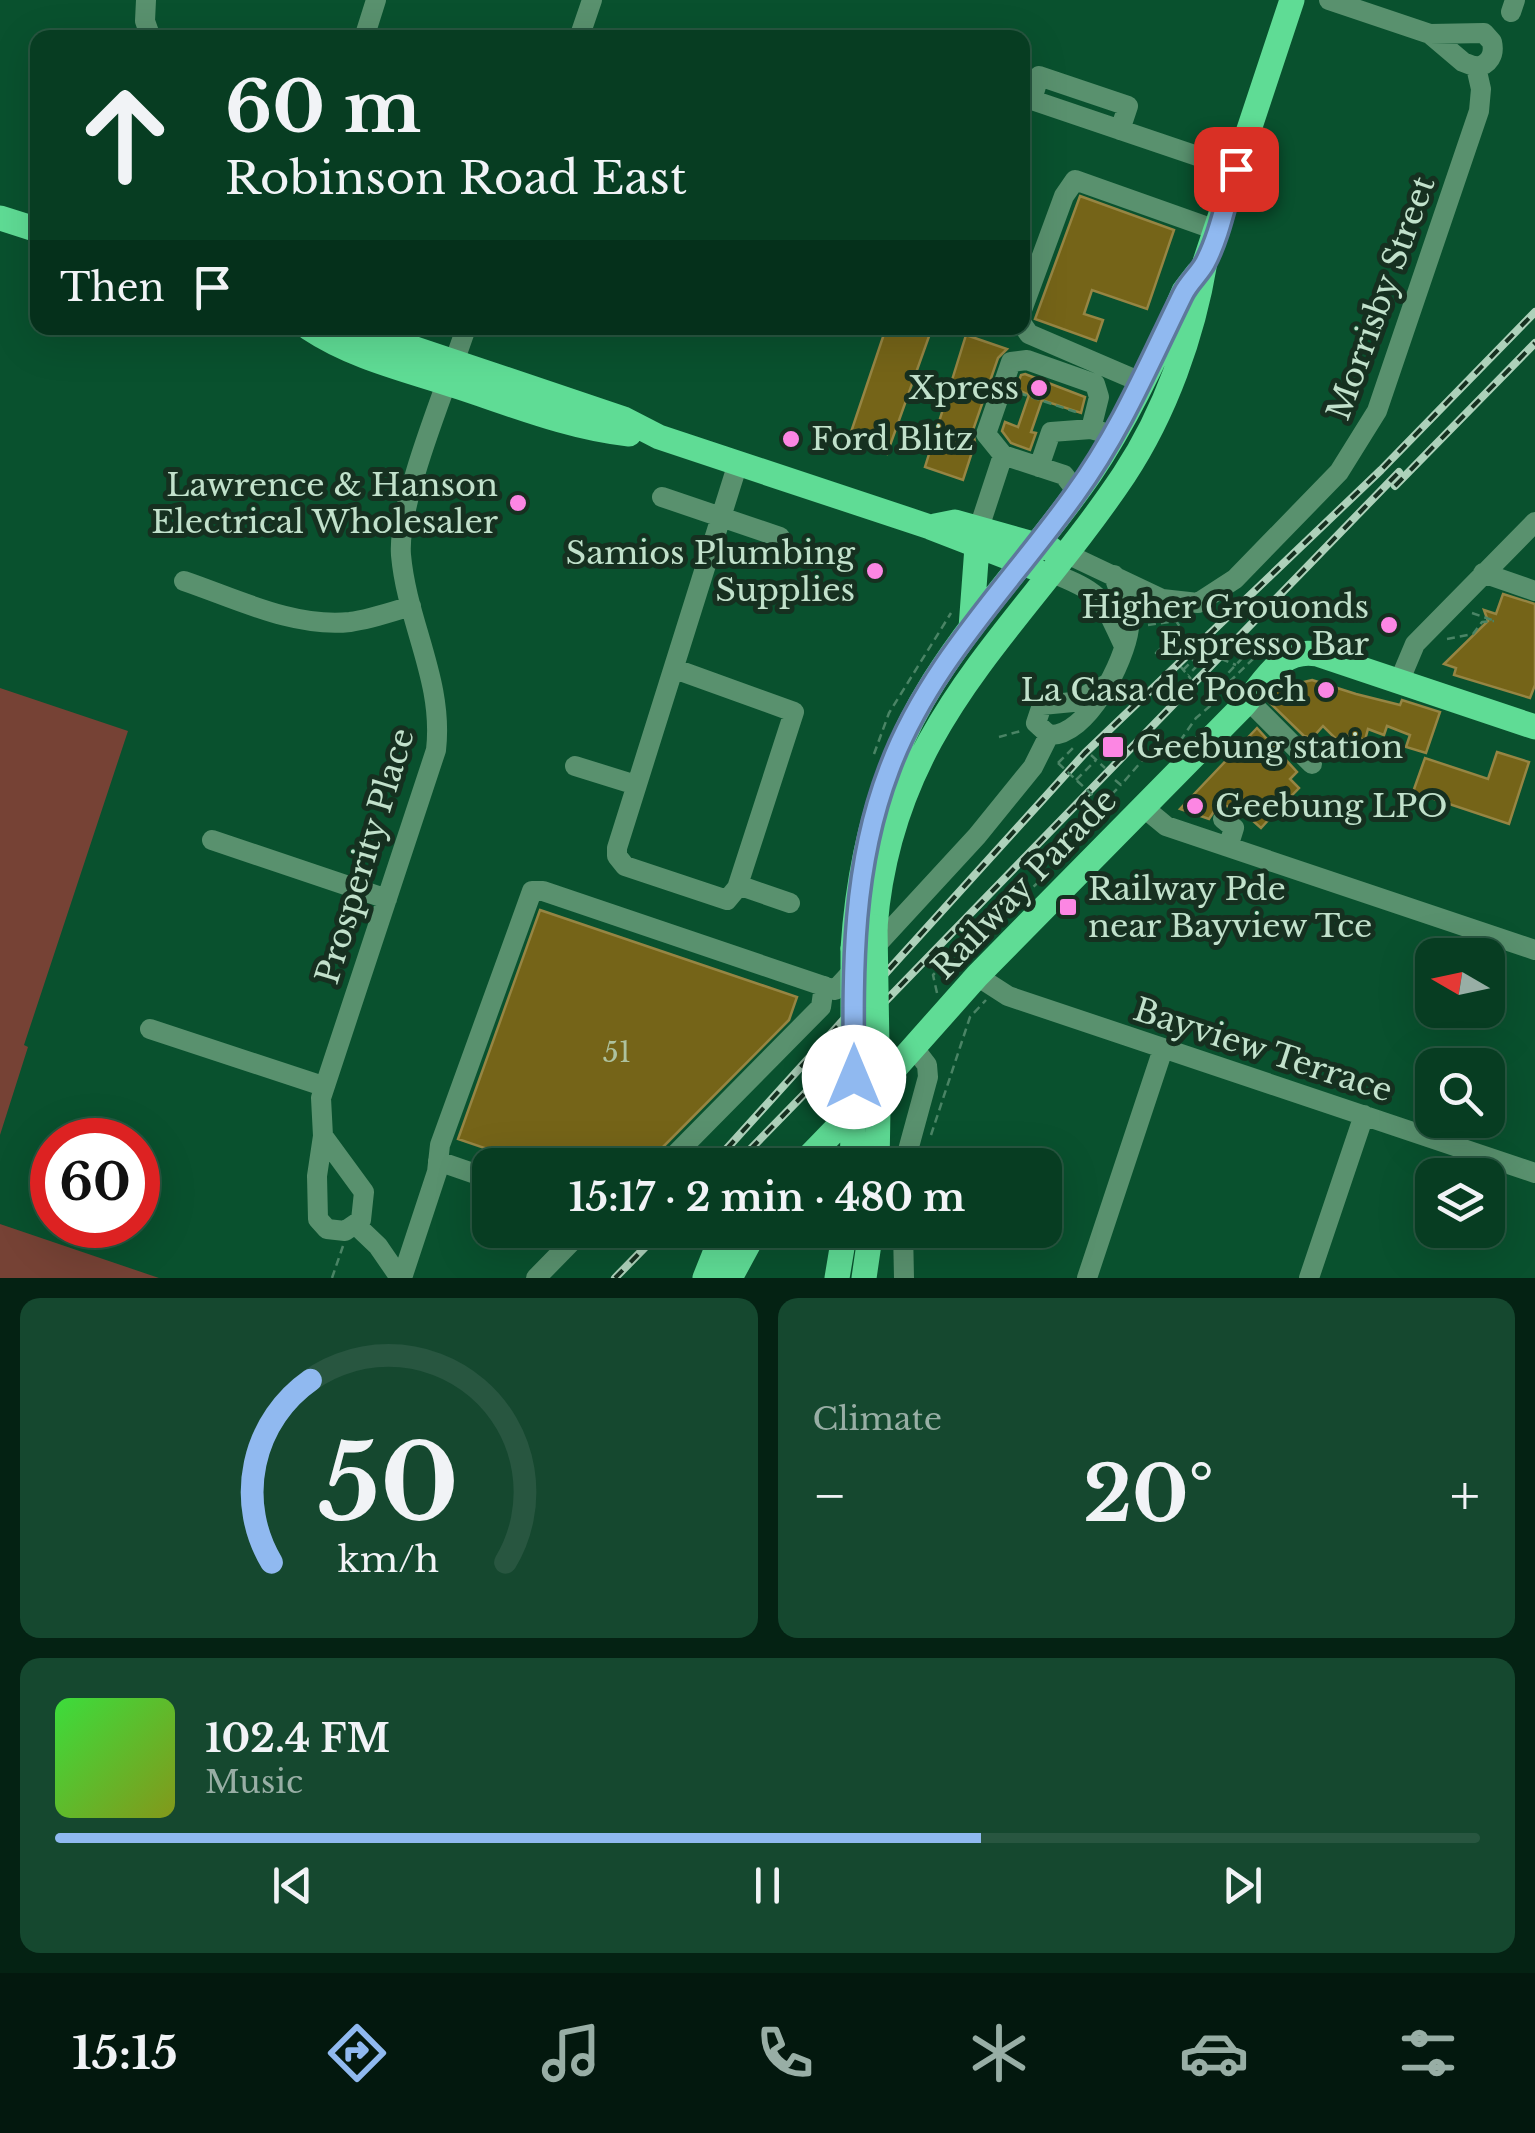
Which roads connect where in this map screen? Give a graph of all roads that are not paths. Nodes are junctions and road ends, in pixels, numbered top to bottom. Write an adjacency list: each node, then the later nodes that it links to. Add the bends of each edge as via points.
1 (146, 0): 6 (street)
2 (376, 0): 7 (street)
3 (592, 0): 8 (street)
4 (1292, 0): 12 (main road)
5 (1329, 0): 9 (street, Morrisby Street)
6 (148, 30)
7 (367, 30)
8 (583, 30)
9 (1430, 34): 10 (street, Morrisby Street); 10 (street, Morrisby Street, via 1490,36 1492,54)
10 (1476, 68): 37 (street, Morrisby Street, via 1479,111 1364,437 1339,472 1235,579 1198,602 1162,599)
11 (1120, 130): 12 (street)
12 (1236, 169): 15 (main road)
13 (0, 218): 14 (main road)
14 (30, 227)
15 (1216, 230): 16 (main road); 17 (street, via 1074,180)
16 (1205, 262): 23 (main road, via 1184,290); 35 (main road, via 1199,298 1153,424)
17 (1030, 288)
18 (1030, 334): 23 (street)
19 (323, 335): 22 (main road, via 348,349)
20 (369, 335): 22 (main road)
21 (464, 335): 22 (street, Prosperity Place)
22 (452, 372): 26 (main road, via 568,422 659,437); 40 (street, Prosperity Place, via 402,528)
23 (1143, 383): 24 (main road)
24 (1096, 426): 25 (street, via 1095,384 1028,360 1011,362 986,434); 27 (street, via 1051,432); 28 (main road)
25 (1002, 455): 27 (street); 33 (street)
26 (738, 463): 30 (street); 33 (main road, via 930,527 955,522)
27 (1039, 467): 28 (street)
28 (1070, 483): 34 (main road)
29 (662, 497): 30 (street)
30 (720, 517): 32 (street); 43 (street)
31 (1535, 522): 36 (street)
32 (780, 537)
33 (978, 538): 34 (main road); 41 (main road)
34 (1029, 553): 35 (main road); 41 (main road)
35 (1060, 564): 37 (street); 42 (street, via 1099,597); 71 (main road, bridge, via 961,690 917,761 886,848 875,927)
36 (1483, 573): 39 (street); 44 (street, via 1416,644)
37 (1114, 576): 42 (street, via 1128,616)
38 (184, 580): 40 (street, via 317,622 352,622)
39 (1535, 591)
40 (411, 606): 57 (street, Prosperity Place, via 434,686 438,735)
41 (971, 628): 70 (main road, bridge, via 918,708 889,769 863,861 853,949)
42 (1124, 646): 45 (street)
43 (675, 669): 51 (street); 56 (street, via 794,712)
44 (1398, 682): 46 (main road, Railway Parade, via 1297,653); 47 (main road)
45 (1107, 684): 48 (street, via 1072,727); 48 (street, via 1073,702 1042,705 1036,724)
46 (1230, 695): 49 (street); 52 (main road, Railway Parade)
47 (1535, 727)
48 (1049, 735): 61 (street, via 1033,767 978,836)
49 (1312, 764)
50 (576, 766): 51 (street)
51 (636, 785): 56 (street, via 616,848 620,863 724,900)
52 (1143, 808): 55 (street, via 1166,826); 60 (main road, Railway Parade)
53 (1223, 819): 55 (street, via 1234,828)
54 (212, 840): 57 (street)
55 (1228, 846): 59 (street, via 1253,845)
56 (738, 885): 58 (street)
57 (387, 899): 65 (street, Prosperity Place)
58 (790, 903)
59 (1535, 950)
60 (986, 983): 63 (main road, Railway Parade); 64 (street, Bayview Terrace)
61 (829, 988): 68 (street, via 822,1008); 73 (street, via 532,891)
62 (150, 1028): 65 (street)
63 (914, 1048): 69 (main road, Railway Parade); 72 (street, via 928,1077)
64 (1163, 1049): 66 (street, Bayview Terrace); 90 (street)
65 (323, 1086): 67 (street, Prosperity Place)
66 (1364, 1115): 75 (street, Bayview Terrace); 91 (street)
67 (323, 1136): 76 (street, via 364,1192 364,1213); 76 (street, Prosperity Place, via 318,1218 327,1229)
68 (682, 1148)
69 (818, 1148)
70 (853, 1148)
71 (877, 1148)
72 (907, 1148)
73 (438, 1161): 74 (street); 83 (street)
74 (472, 1173)
75 (1535, 1173)
76 (350, 1228): 83 (street, via 378,1246)
77 (565, 1248): 84 (street)
78 (719, 1248): 85 (main road)
79 (746, 1248): 86 (main road)
80 (842, 1248): 87 (main road)
81 (868, 1248): 88 (main road)
82 (903, 1248): 89 (street)
83 (401, 1278)
84 (536, 1278)
85 (705, 1278)
86 (730, 1278)
87 (836, 1278)
88 (864, 1278)
89 (904, 1278)
90 (1087, 1278)
91 (1309, 1278)

